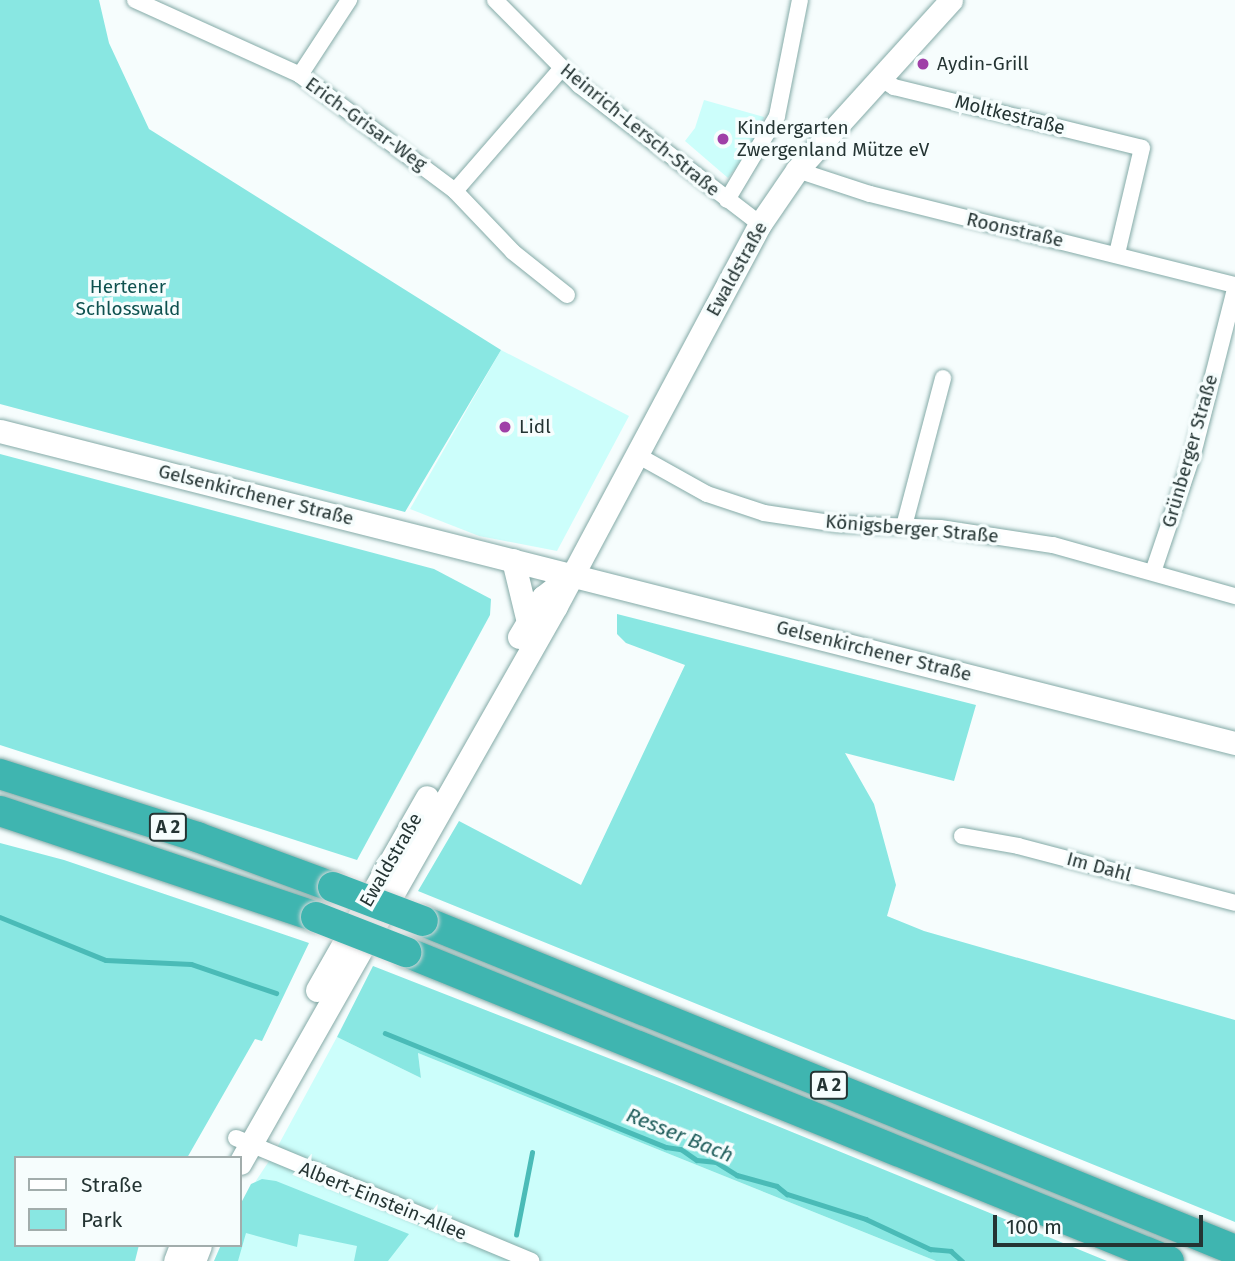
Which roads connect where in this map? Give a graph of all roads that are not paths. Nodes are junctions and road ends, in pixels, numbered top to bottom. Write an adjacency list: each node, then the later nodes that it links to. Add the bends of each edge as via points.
1 (135, 0): 7 (street, Erich-Grisar-Weg)
2 (349, 0): 7 (street)
3 (495, 0): 6 (street, Heinrich-Lersch-Straße)
4 (800, 0): 11 (street, via 777,116)
5 (951, 0): 8 (main road, Ewaldstraße)
6 (561, 69): 10 (street); 11 (street, Heinrich-Lersch-Straße)
7 (300, 75): 10 (street, Erich-Grisar-Weg)
8 (880, 78): 9 (main road, Ewaldstraße); 13 (street, Moltkestraße, via 894,87 1142,148)
9 (797, 170): 12 (main road, Ewaldstraße); 13 (street, Roonstraße, via 858,191)
10 (455, 191): 15 (street, Erich-Grisar-Weg, via 513,251)
11 (727, 200): 12 (street, Heinrich-Lersch-Straße)
12 (760, 224): 18 (main road, Ewaldstraße)
13 (1117, 254): 14 (street, Roonstraße)
14 (1235, 287): 21 (street, Grünberger Straße, via 1193,454)
15 (567, 295)
16 (943, 378): 19 (street)
17 (0, 431): 20 (main road, Gelsenkirchener Straße)
18 (637, 455): 19 (street, Königsberger Straße, via 690,486 742,507 838,524); 22 (main road, Ewaldstraße)
19 (904, 526): 21 (street, Königsberger Straße, via 1053,545)
20 (513, 560): 22 (main road, Gelsenkirchener Straße); 24 (main road)
21 (1153, 572): 23 (street, Königsberger Straße)
22 (572, 574): 24 (main road, Ewaldstraße, via 543,597); 25 (main road, Gelsenkirchener Straße); 30 (main road, Ewaldstraße)
23 (1235, 596)
24 (528, 622): 30 (main road, Ewaldstraße, via 384,869)
25 (1235, 743)
26 (0, 774): 31 (highway, A 2, bridge, via 197,836 423,921)
27 (0, 811): 33 (highway, A 2, bridge, via 316,917)
28 (962, 836): 29 (street, Im Dahl, via 1018,846)
29 (1235, 903)
30 (237, 1151): 32 (street, Albert-Einstein-Allee)
31 (1235, 1250)
32 (531, 1261)
33 (1169, 1261)

